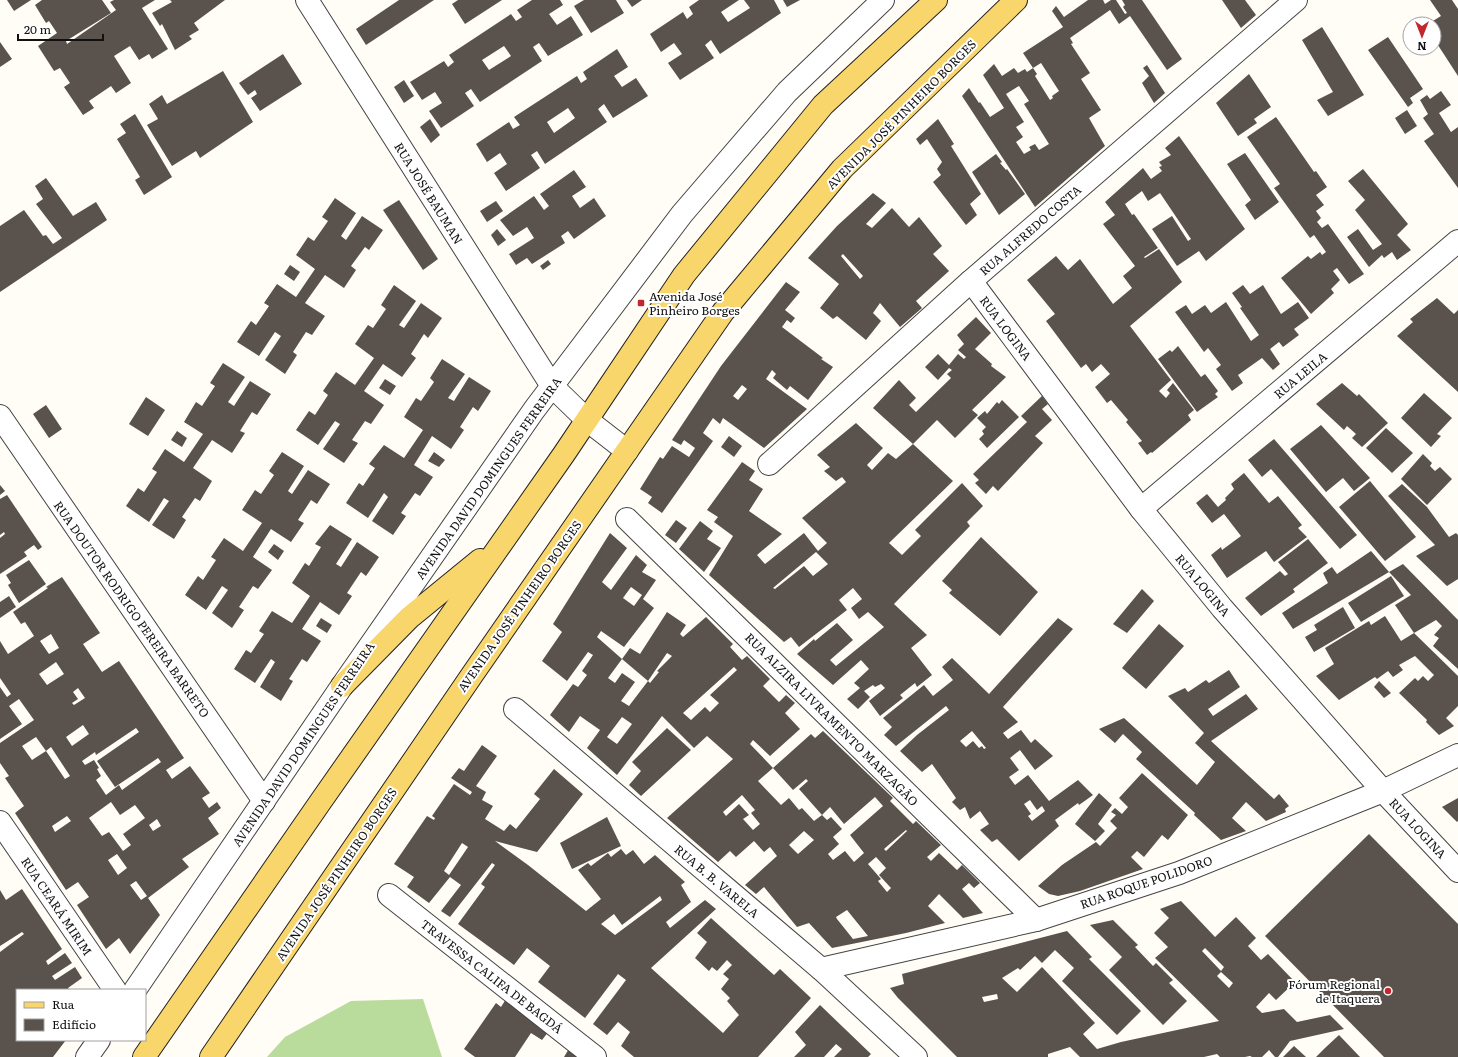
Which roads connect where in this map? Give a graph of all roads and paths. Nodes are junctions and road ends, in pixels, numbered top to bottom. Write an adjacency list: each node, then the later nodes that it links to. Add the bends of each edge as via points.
1 (307, 0): 8 (street, RUA JOSÉ BAUMAN)
2 (883, 0): 8 (street, AVENIDA DAVID DOMINGUES FERREIRA, via 782,98 682,214)
3 (936, 0): 10 (main road, via 818,111 684,275)
4 (1016, 0): 11 (main road, AVENIDA JOSÉ PINHEIRO BORGES, via 842,169 723,312)
5 (1296, 0): 7 (street, RUA ALFREDO COSTA)
6 (1458, 241): 13 (street, RUA LEILA)
7 (971, 281): 12 (street, RUA ALFREDO COSTA); 13 (street, RUA LOGINA)
8 (552, 386): 10 (street, RUA JOSÉ BAUMAN); 16 (street, AVENIDA DAVID DOMINGUES FERREIRA)
9 (0, 416): 20 (street, RUA DOUTOR RODRIGO PEREIRA BARRETO)
10 (587, 420): 11 (street, RUA JOSÉ BAUMAN); 15 (main road)
11 (627, 451): 31 (main road, AVENIDA JOSÉ PINHEIRO BORGES)
12 (769, 464)
13 (1141, 509): 19 (street, RUA LOGINA, via 1222,608)
14 (627, 519): 24 (street, RUA ALZIRA LIVRAMENTO MARZAGÃO)
15 (501, 542): 16 (main road, via 409,618); 30 (main road)
16 (342, 686): 20 (street, AVENIDA DAVID DOMINGUES FERREIRA)
17 (515, 709): 25 (street, RUA B. B. VARELA)
18 (1458, 755): 19 (street, RUA ROQUE POLIDORO)
19 (1383, 791): 22 (street, RUA LOGINA); 24 (street, RUA ROQUE POLIDORO, via 1179,873)
20 (264, 801): 27 (street, AVENIDA DAVID DOMINGUES FERREIRA)
21 (0, 822): 26 (street, RUA CEARÁ MIRIM)
22 (1458, 871)
23 (389, 895): 32 (street, TRAVESSA CALIFA DE BAGDÁ)
24 (1036, 920): 25 (street, RUA ROQUE POLIDORO)
25 (821, 969): 33 (street, RUA B. B. VARELA)
26 (114, 989)
27 (136, 989)
28 (98, 1041): 29 (street)
29 (87, 1057)
30 (144, 1057)
31 (211, 1057)
32 (595, 1057)
33 (916, 1057)

